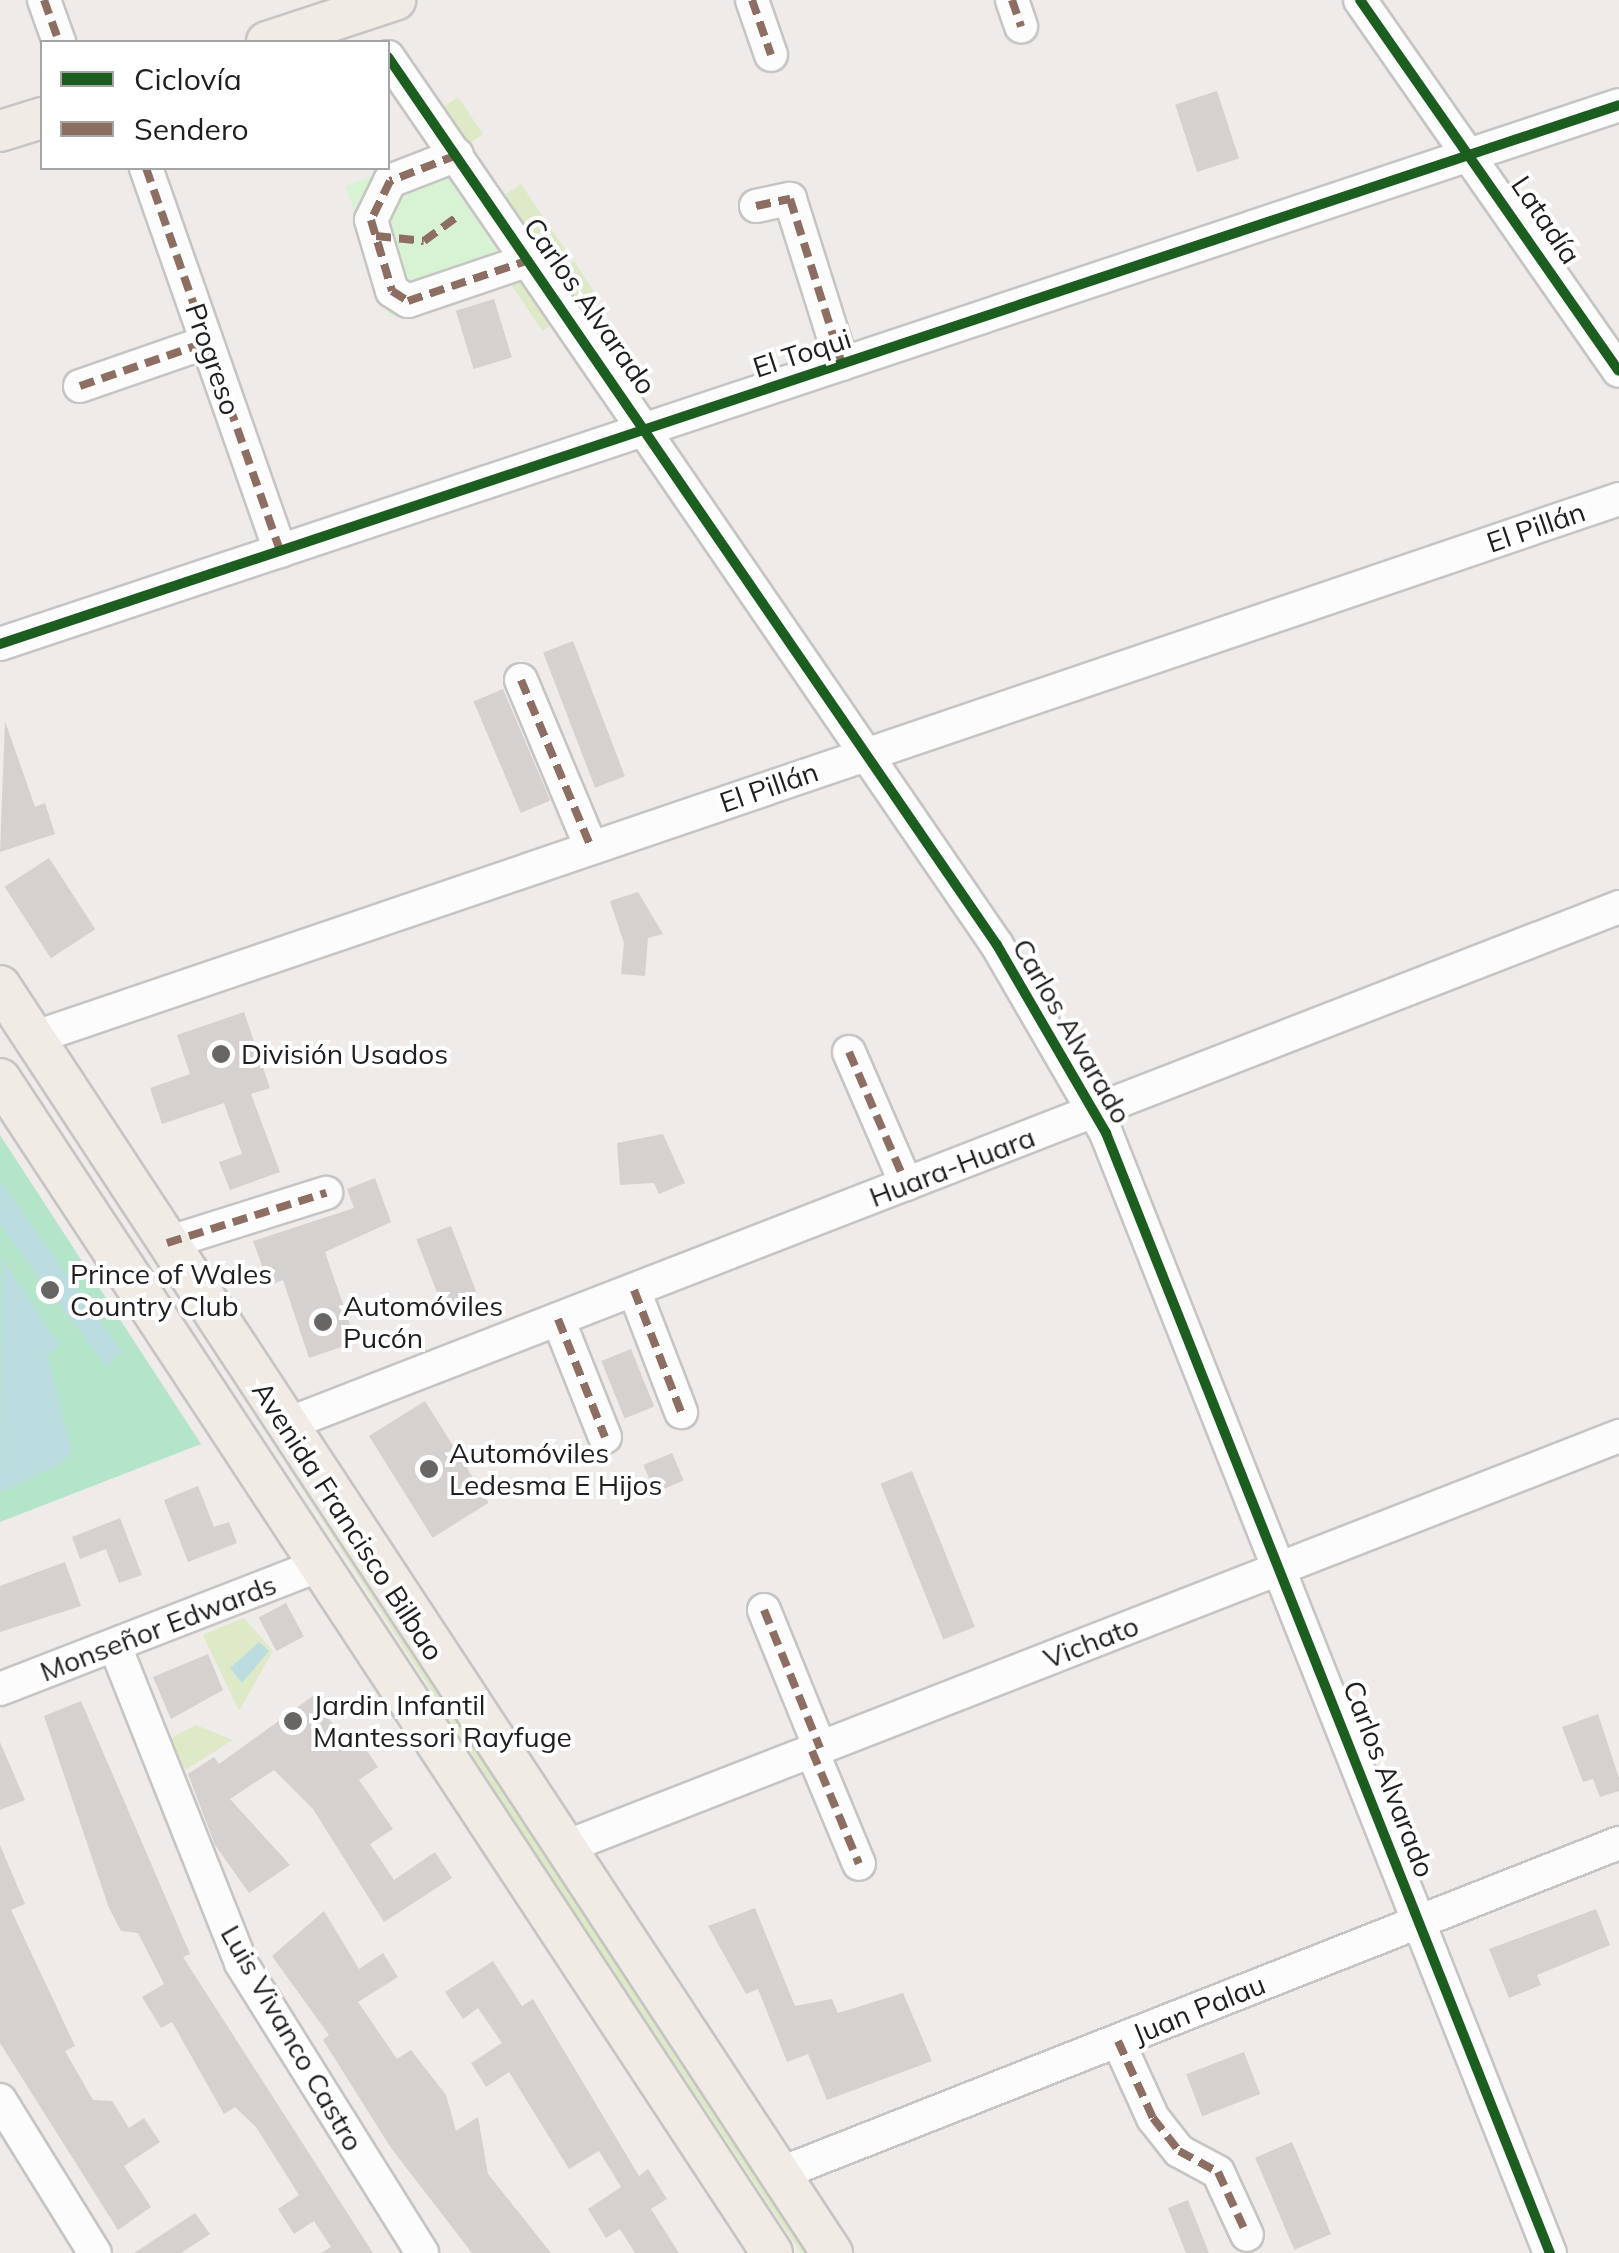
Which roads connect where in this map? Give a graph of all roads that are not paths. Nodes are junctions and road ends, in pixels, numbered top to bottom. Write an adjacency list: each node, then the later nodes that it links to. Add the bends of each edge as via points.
1 (44, 0): 6 (street)
2 (395, 0): 5 (main road)
3 (752, 0): 8 (street)
4 (1360, 0): 13 (street, Latadía)
5 (361, 18): 7 (main road)
6 (58, 40)
7 (275, 40)
8 (771, 55)
9 (390, 60): 14 (street, Carlos Alvarado)
10 (1619, 105): 13 (street, El Toqui)
11 (40, 119): 12 (main road)
12 (0, 132)
13 (1474, 154): 19 (street, El Toqui); 20 (street, Latadía)
14 (457, 155): 17 (street, Carlos Alvarado); 17 (street, Carlos Alvarado, via 390,181 372,220 392,291 408,300)
15 (147, 170): 18 (street, Progreso)
16 (756, 206): 19 (street, via 790,199)
17 (529, 260): 22 (street, Carlos Alvarado)
18 (207, 342): 21 (street); 24 (street, Progreso)
19 (842, 364): 22 (street, El Toqui)
20 (1619, 371)
21 (80, 386)
22 (648, 428): 24 (street, El Toqui); 27 (street, Carlos Alvarado)
23 (1619, 499): 27 (street, El Pillán)
24 (280, 551): 25 (street, El Toqui)
25 (0, 644)
26 (521, 680): 28 (street)
27 (866, 754): 28 (street, El Pillán); 34 (street, Carlos Alvarado, via 1050,1028)
28 (590, 847): 31 (street, El Pillán)
29 (1619, 907): 34 (street, Huara-Huara)
30 (0, 986): 31 (main road, Avenida Francisco Bilbao)
31 (34, 1038): 37 (main road, Avenida Francisco Bilbao)
32 (849, 1052): 35 (street)
33 (0, 1079): 44 (main road, Avenida Francisco Bilbao)
34 (1095, 1112): 35 (street, Huara-Huara); 45 (street, Carlos Alvarado, via 1160,1251)
35 (906, 1184): 38 (street, Huara-Huara)
36 (326, 1192): 37 (street)
37 (167, 1243): 41 (main road, Avenida Francisco Bilbao)
38 (634, 1290): 39 (street, Huara-Huara); 40 (street)
39 (558, 1320): 41 (street, Huara-Huara); 43 (street)
40 (681, 1412)
41 (285, 1425): 46 (main road, Avenida Francisco Bilbao)
42 (1619, 1436): 45 (street, Vichato)
43 (604, 1437)
44 (317, 1566): 46 (main road, via 360,1570); 48 (street, Monseñor Edwards); 61 (main road, Avenida Francisco Bilbao)
45 (1282, 1567): 50 (street, Vichato); 54 (street, Carlos Alvarado)
46 (396, 1594): 52 (main road, Avenida Francisco Bilbao)
47 (764, 1610): 50 (street)
48 (116, 1646): 49 (street, Monseñor Edwards); 60 (street, Luis Vivanco Castro, via 241,1962)
49 (0, 1689)
50 (816, 1750): 52 (street, Vichato); 53 (street)
51 (1619, 1843): 54 (street, Juan Palau)
52 (564, 1848): 57 (main road, Avenida Francisco Bilbao)
53 (859, 1864)
54 (1420, 1920): 55 (street, Juan Palau); 63 (street, Carlos Alvarado)
55 (1118, 2041): 57 (street, Juan Palau); 58 (street, via 1153,2118 1178,2151 1218,2172)
56 (0, 2100): 59 (street)
57 (779, 2174): 62 (main road, Avenida Francisco Bilbao)
58 (1247, 2234)
59 (95, 2253)
60 (422, 2253)
61 (772, 2253)
62 (832, 2253)
63 (1550, 2253)

